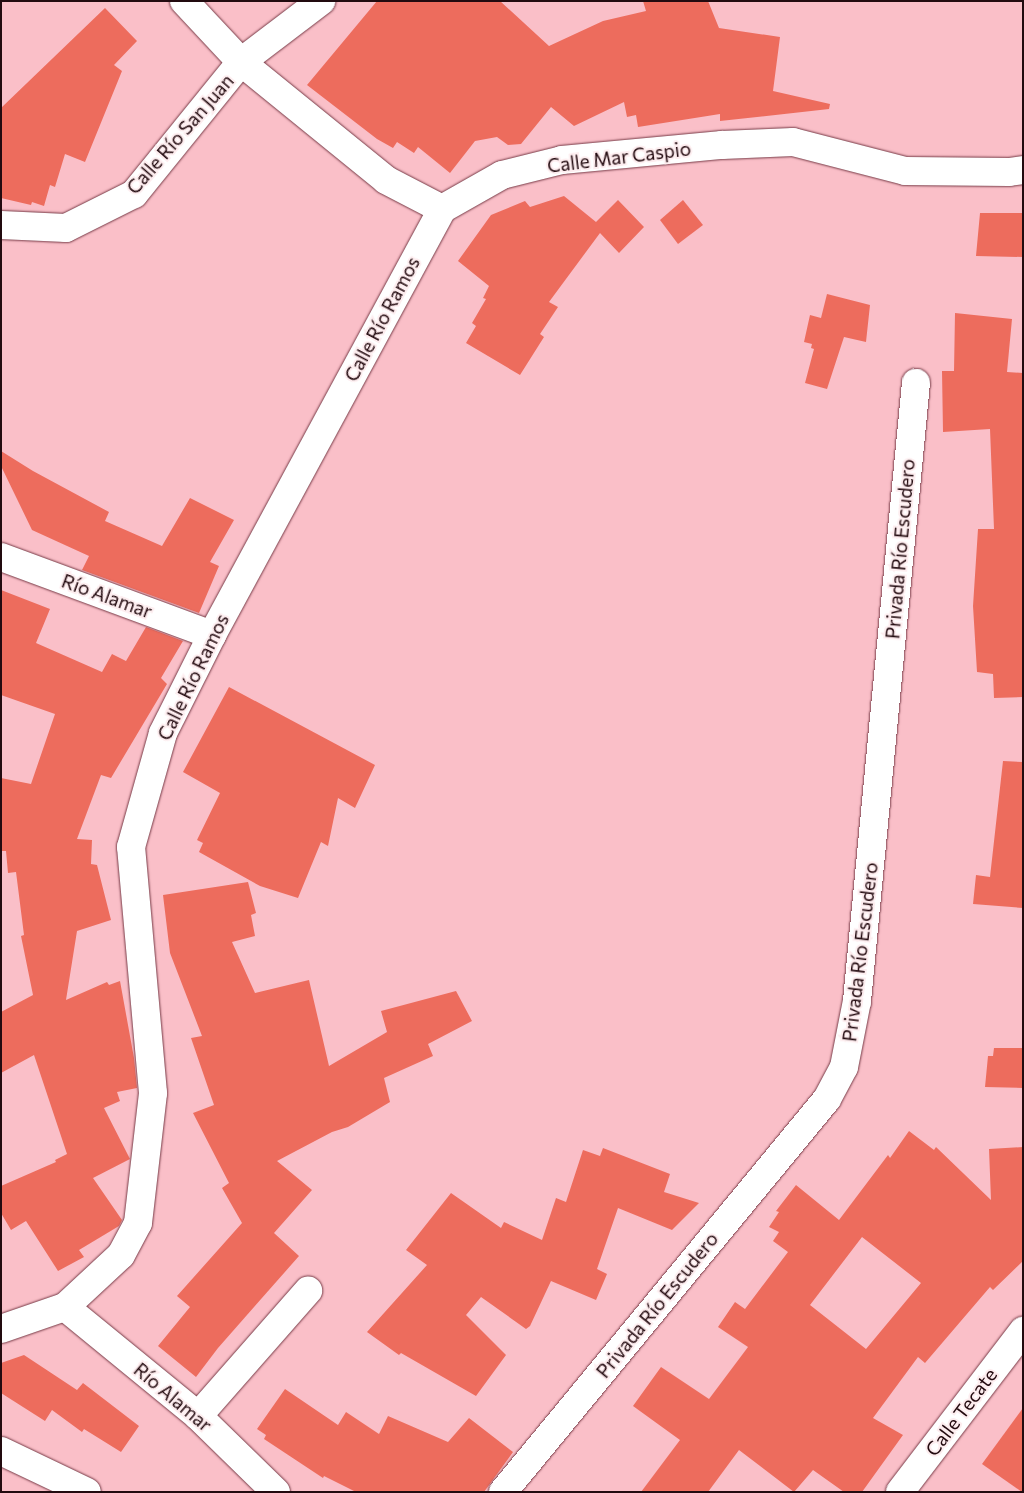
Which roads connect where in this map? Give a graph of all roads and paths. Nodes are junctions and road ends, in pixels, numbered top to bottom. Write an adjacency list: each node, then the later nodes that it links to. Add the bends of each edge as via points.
1 (184, 1): 3 (street)
2 (321, 1): 3 (street, Calle Río San Juan)
3 (241, 62): 5 (street, via 386,180); 6 (street, Calle Río San Juan, via 134,194 66,228)
4 (1023, 170): 5 (street, Calle Mar Caspio, via 905,170 793,142 722,145 562,160 502,175)
5 (442, 209): 9 (street, Calle Río Ramos)
6 (1, 225)
7 (916, 383): 18 (street, Privada Río Escudero, via 857,1001 844,1068 826,1099)
8 (1, 556): 9 (street, Río Alamar)
9 (212, 635): 11 (street, Calle Río Ramos, via 163,733 131,847 153,1094 138,1223 122,1254)
10 (308, 1291): 14 (street)
11 (65, 1308): 12 (street, Calle Río Ramos); 14 (street, Río Alamar)
12 (1, 1329)
13 (1023, 1331): 19 (street, Calle Tecate)
14 (198, 1416): 17 (street, Río Alamar)
15 (1, 1451): 16 (street)
16 (87, 1492)
17 (276, 1492)
18 (503, 1492)
19 (900, 1492)

